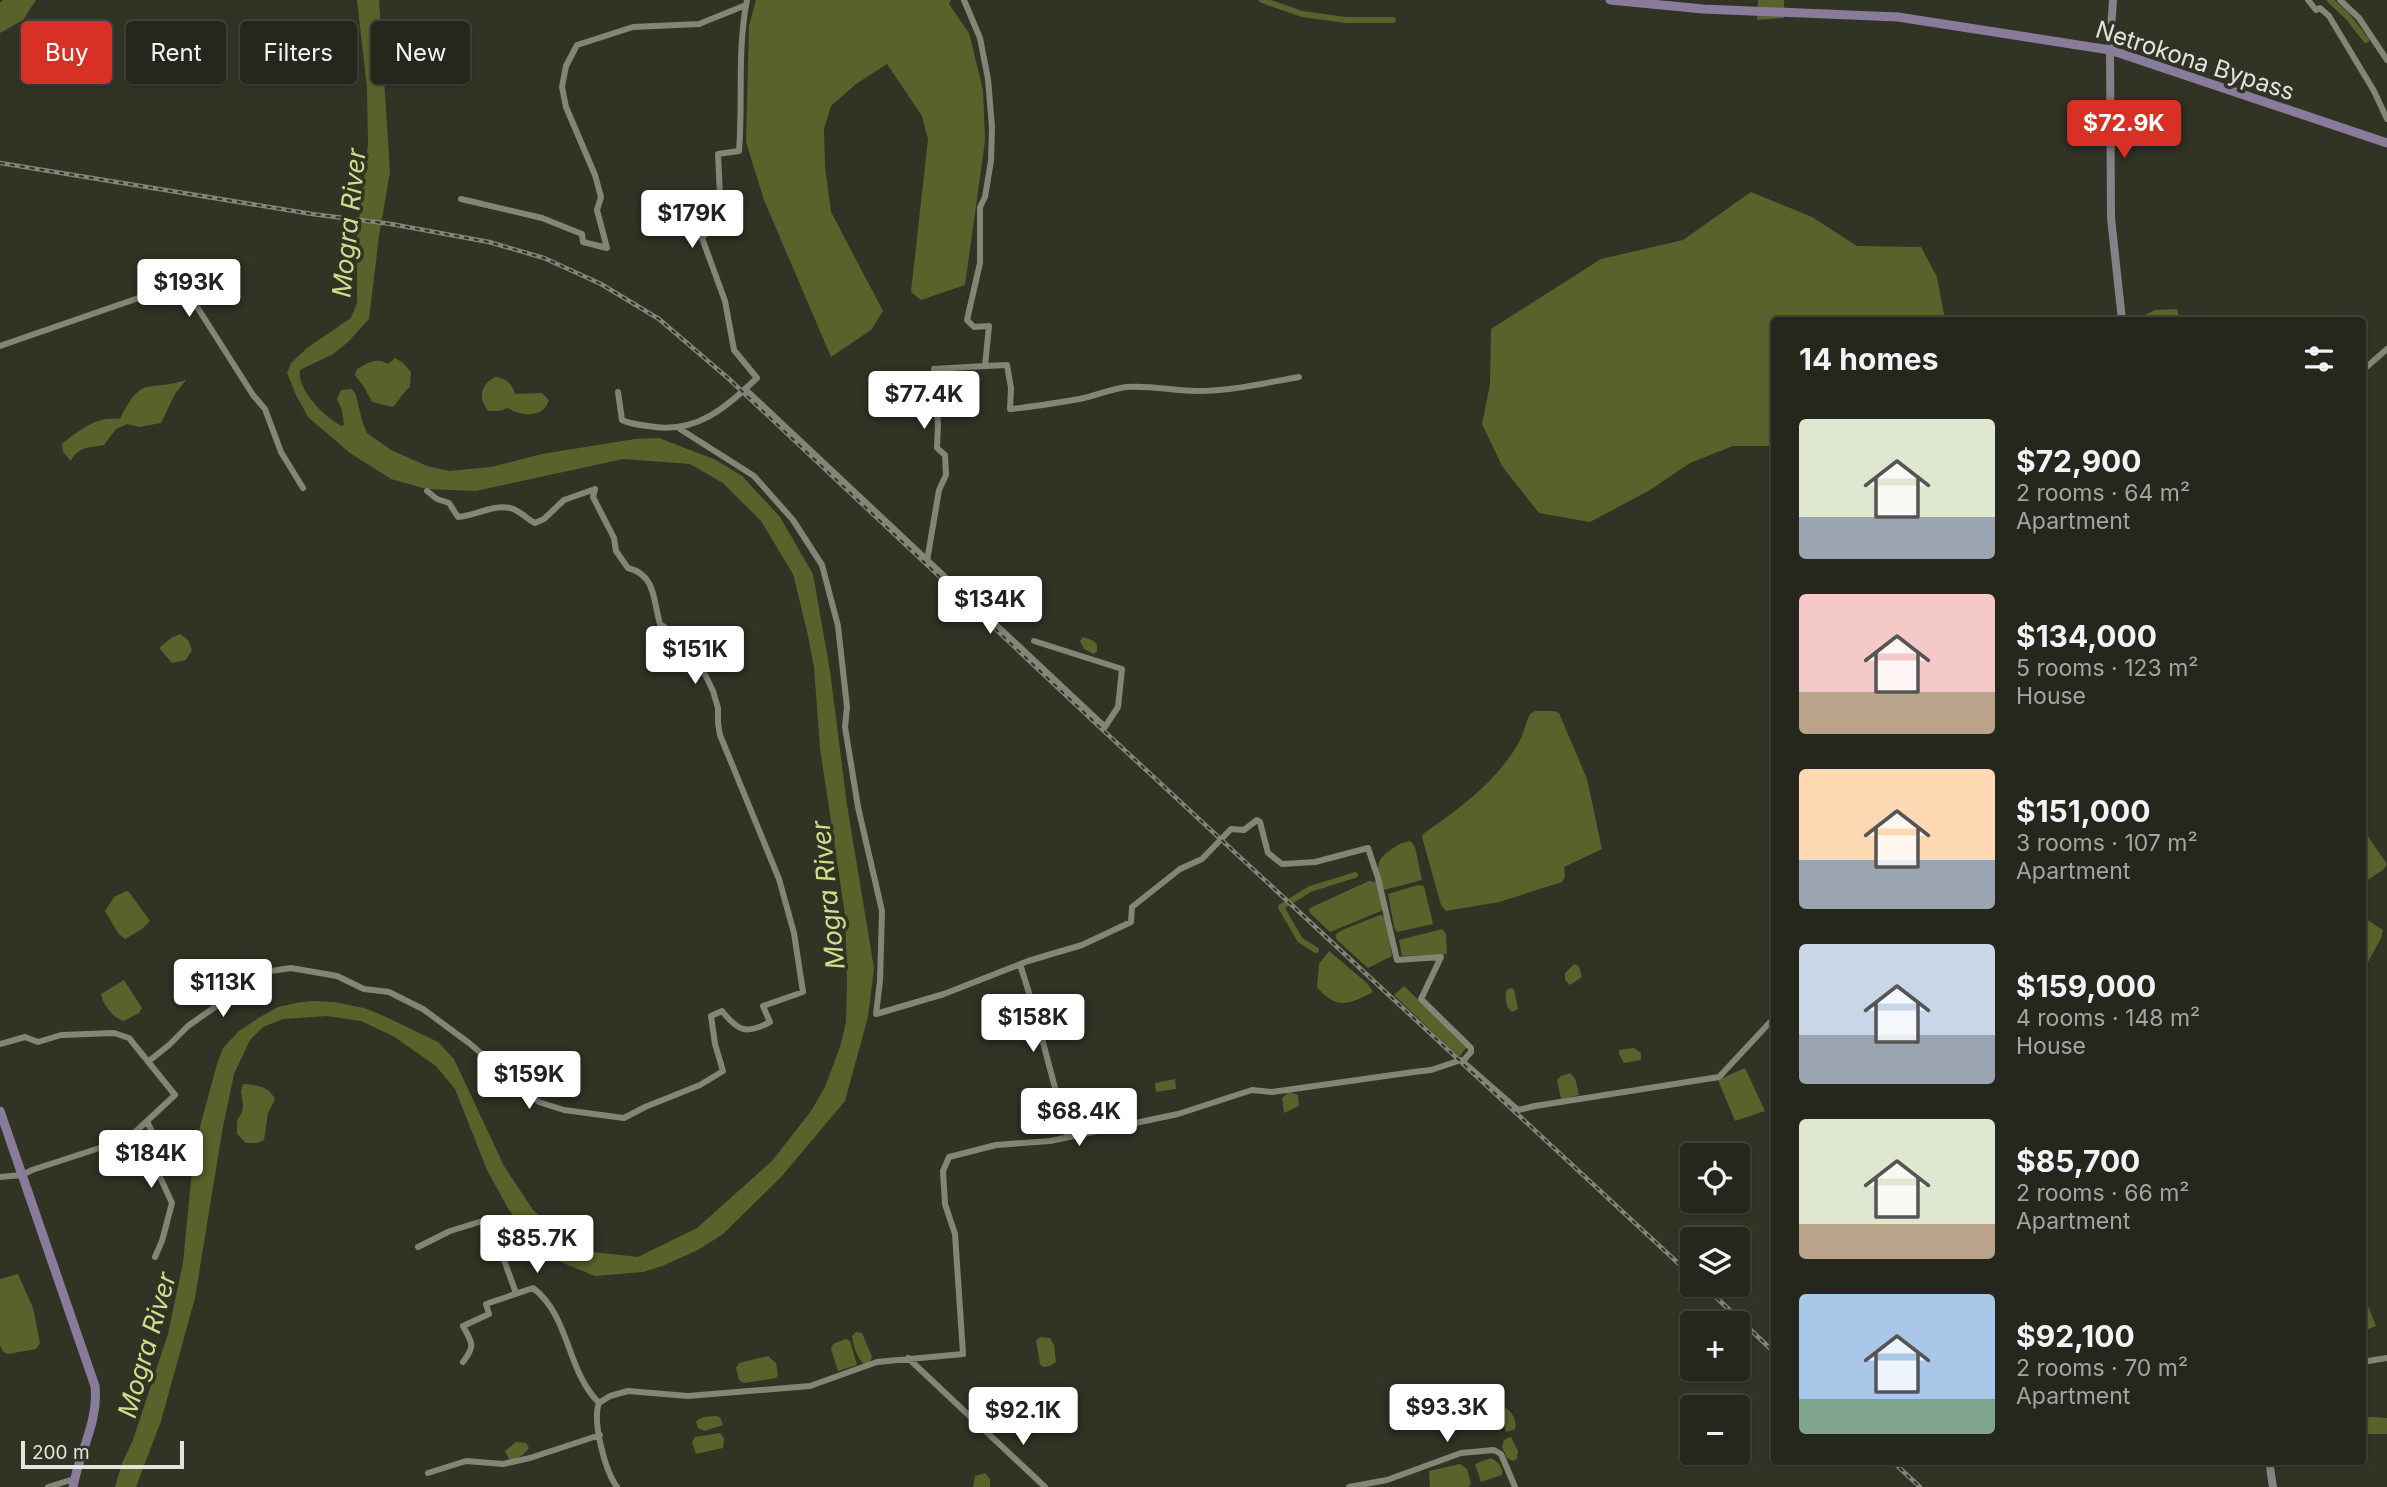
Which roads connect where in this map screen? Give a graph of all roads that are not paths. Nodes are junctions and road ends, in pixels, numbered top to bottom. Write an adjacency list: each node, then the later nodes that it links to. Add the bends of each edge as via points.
1 (964, 0): 15 (street, via 980,38 992,127 991,161 980,207 980,263 968,320 974,327 989,327)
2 (1610, 0): 7 (main road, Netrokona Bypass, via 1703,9 1898,17)
3 (2113, 0): 7 (main road)
4 (2308, 0): 9 (street, via 2329,16)
5 (2340, 0): 8 (street, via 2359,18)
6 (746, 2): 11 (street, via 699,23 633,27 577,45 562,88 595,175 601,197 597,210 607,248 583,242 582,234 542,218); 18 (street, via 738,151 718,154 721,217 702,237 725,301 734,350 757,378)
7 (2110, 50): 10 (main road, Netrokona Bypass); 12 (main road, via 2111,218)
8 (2387, 60)
9 (2387, 119)
10 (2387, 143)
11 (461, 199)
12 (2122, 317)
13 (0, 346): 21 (street, via 179,284 265,409 281,452)
14 (2387, 349): 16 (street)
15 (985, 366): 17 (street, via 1007,365 1010,409 1045,406 1125,387 1225,390); 23 (street, via 934,369 937,448 945,455 946,475 939,490)
16 (2366, 367)
17 (1299, 377)
18 (745, 389): 20 (street, via 707,418); 23 (street)
19 (618, 392): 20 (street, via 622,420)
20 (680, 429): 25 (street, via 754,477 793,520 822,565 838,626 845,727 858,807 882,911 876,1014)
21 (303, 488)
22 (427, 491): 28 (street, via 450,503 458,517 508,507 535,523 564,500 595,489 593,498 616,551 628,568 641,571 650,583 660,624 699,662 713,691 720,735 779,878 803,992 763,1006 770,1022 758,1029 735,1026 722,1010 711,1016 723,1071 624,1118 540,1102 423,1009 389,992 291,968 259,971 241,980 222,1002)
23 (927, 561): 24 (street, via 1105,727 1118,707 1122,669)
24 (1034, 641)
25 (1020, 964): 29 (street, via 1082,945 1131,922 1132,907 1180,869 1202,859 1231,829 1249,828 1257,820 1268,853 1282,864 1315,862 1368,848 1397,960 1441,957 1421,999 1471,1048); 32 (street)
26 (1771, 1021): 29 (street, via 1719,1077 1521,1110)
27 (0, 1044): 28 (street, via 25,1037 38,1042 61,1035 114,1032 129,1038)
28 (149, 1061): 31 (street, via 175,1095)
29 (1463, 1061): 32 (street, via 1431,1070 1277,1091 1252,1090 1178,1114)
30 (0, 1111): 33 (main road)
31 (147, 1121): 33 (street, via 117,1142); 36 (street, via 153,1134 154,1164 172,1203)
32 (1068, 1137): 38 (street, via 996,1145 949,1157 943,1171 945,1204 955,1234 963,1352)
33 (22, 1175): 34 (street); 46 (main road, via 95,1386 94,1413)
34 (0, 1177)
35 (418, 1247): 37 (street, via 489,1219)
36 (155, 1257)
37 (516, 1293): 41 (street, via 485,1304 489,1314 463,1326 472,1346); 42 (street, via 533,1287 549,1303 578,1373)
38 (908, 1358): 42 (street, via 877,1362 810,1386 688,1396 628,1391); 49 (street)
39 (2387, 1358): 40 (street)
40 (2366, 1361)
41 (463, 1362)
42 (599, 1403): 43 (street)
43 (600, 1435): 45 (street, via 503,1464 466,1461); 48 (street, via 604,1462)
44 (2270, 1465): 52 (main road)
45 (428, 1473)
46 (73, 1483): 47 (street)
47 (47, 1487)
48 (617, 1487)
49 (1045, 1487)
50 (1349, 1487): 51 (street, via 1387,1480 1461,1453 1494,1450 1501,1454)
51 (1515, 1487)
52 (2273, 1487)

